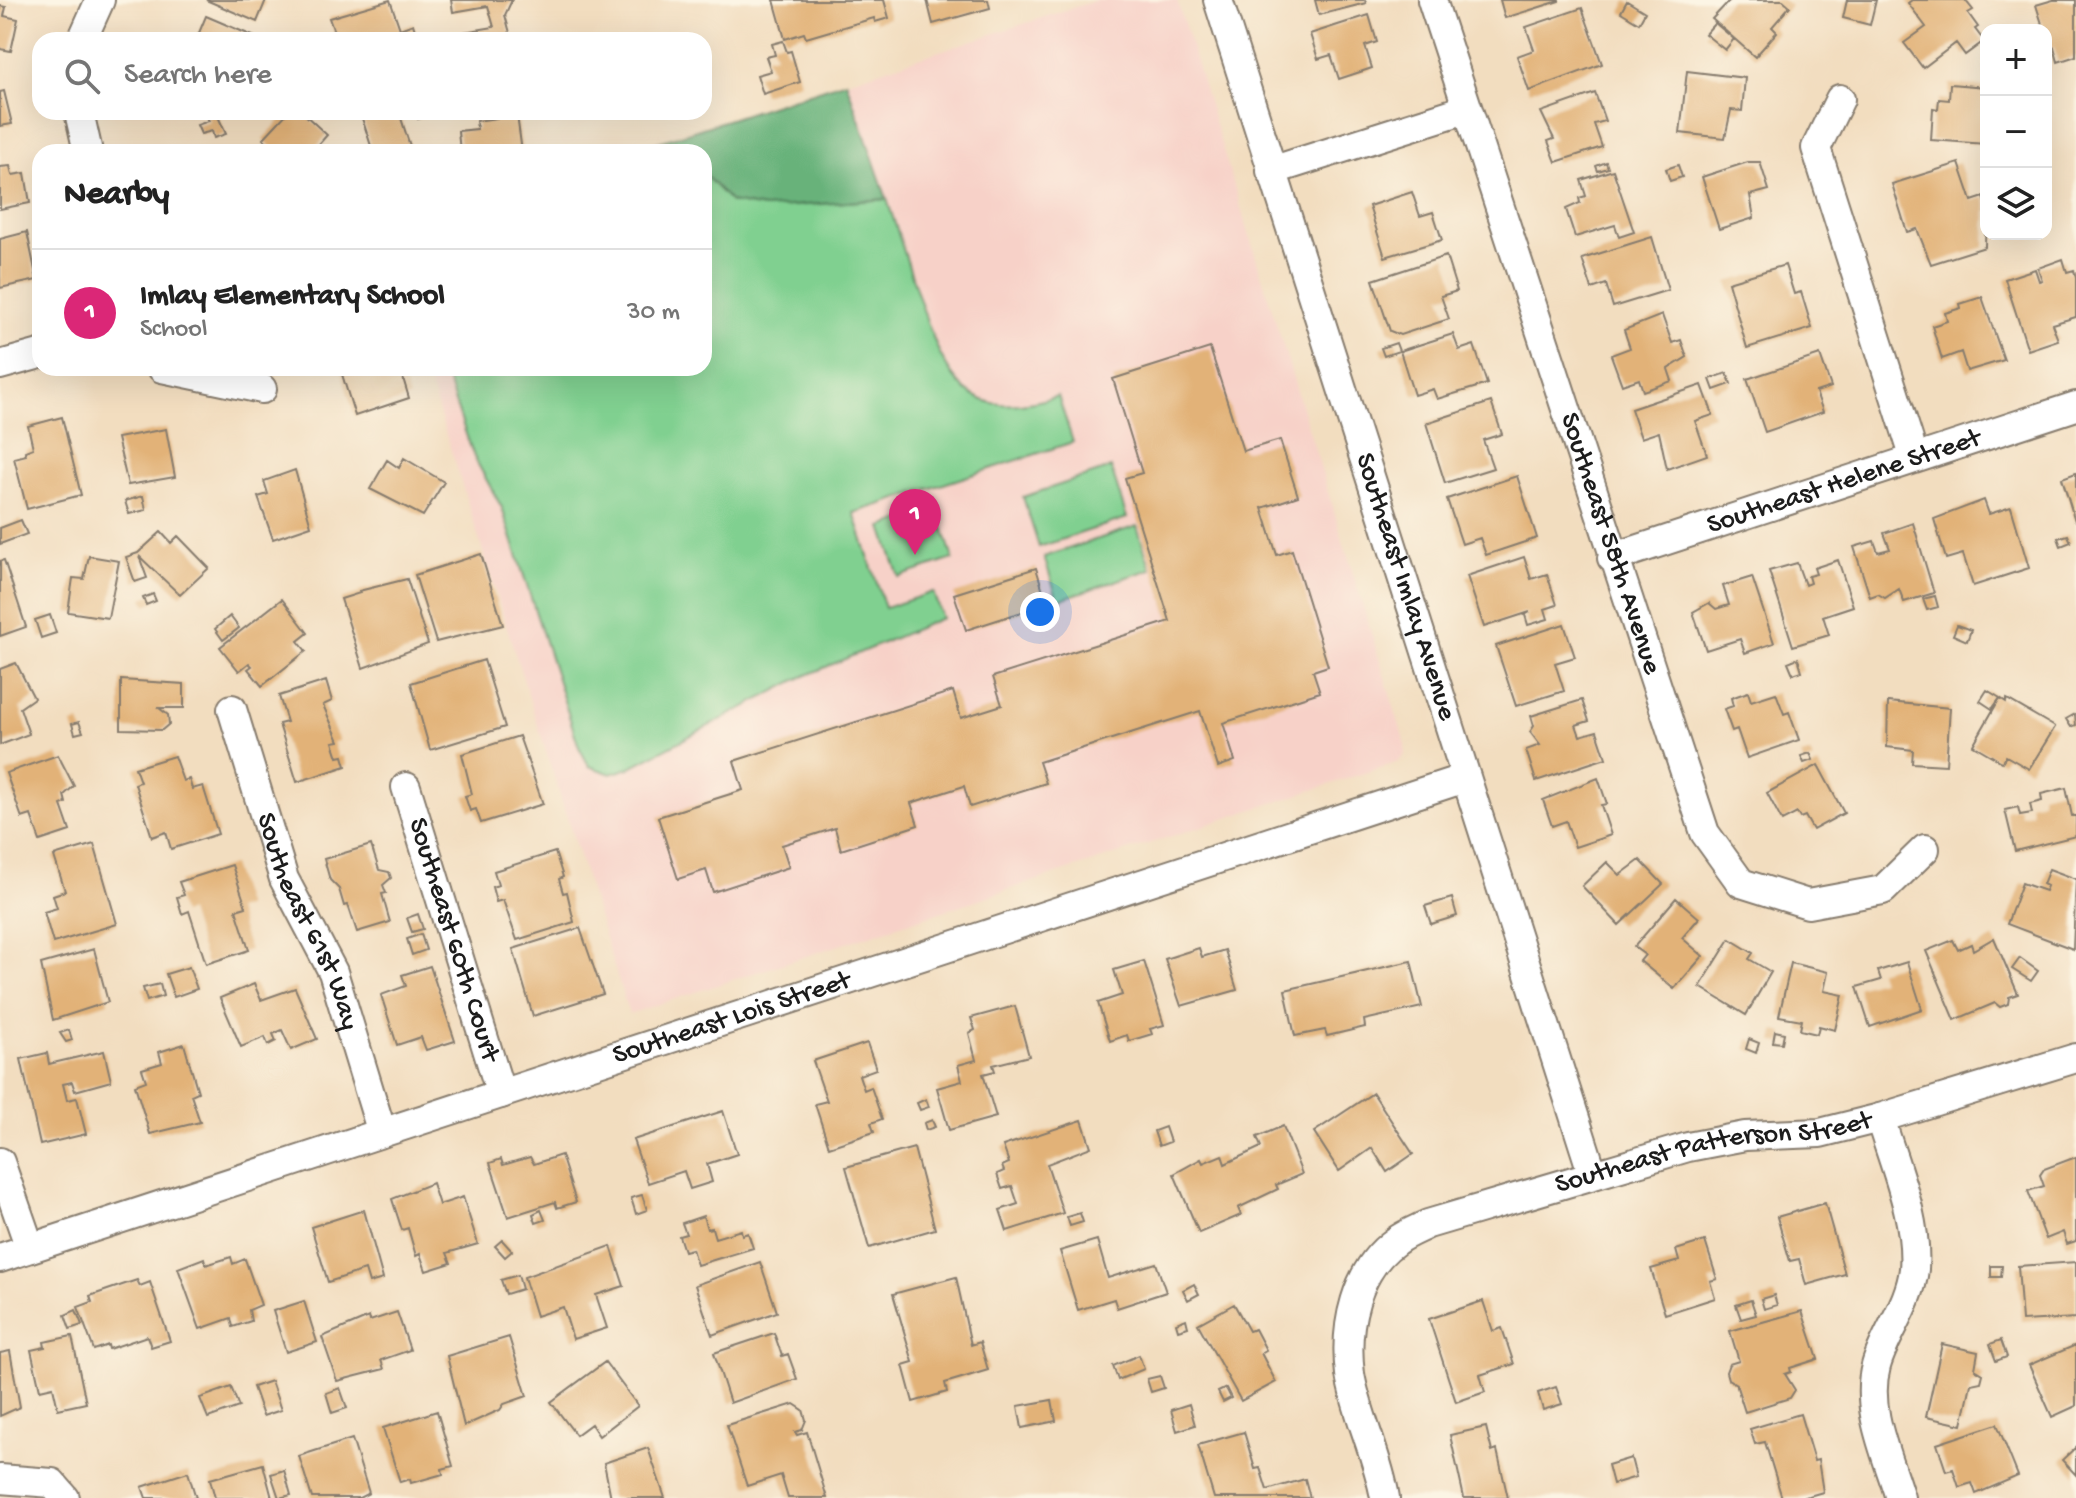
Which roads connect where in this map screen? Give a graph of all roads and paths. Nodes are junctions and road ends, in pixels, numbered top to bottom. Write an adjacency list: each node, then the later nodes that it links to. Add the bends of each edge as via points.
1 (100, 0): 4 (street)
2 (1218, 0): 9 (street, Southeast Imlay Avenue)
3 (1432, 0): 6 (street, Southeast 58th Avenue)
4 (86, 32)
5 (1840, 99): 15 (street, via 1816,148)
6 (1466, 109): 9 (street); 16 (street, Southeast 58th Avenue)
7 (81, 120): 8 (street)
8 (86, 144)
9 (1271, 171): 18 (street, Southeast Imlay Avenue)
10 (32, 356): 11 (street)
11 (0, 365)
12 (200, 376): 13 (street)
13 (262, 389)
14 (2076, 406): 15 (street, Southeast Helene Street)
15 (1914, 456): 16 (street, Southeast Helene Street)
16 (1612, 558): 20 (street, Southeast 58th Avenue, via 1705,833 1741,883 1808,904 1883,890)
17 (232, 709): 24 (street, Southeast 61st Way, via 284,879 333,972)
18 (1465, 778): 22 (street, Southeast Lois Street); 26 (street, Southeast Imlay Avenue)
19 (406, 787): 22 (street, Southeast 60th Court)
20 (1925, 849)
21 (2076, 1058): 23 (street, Southeast Patterson Street)
22 (501, 1094): 24 (street, Southeast Lois Street)
23 (1880, 1118): 26 (street, Southeast Patterson Street, via 1820,1133 1745,1136 1688,1147); 32 (street, via 1909,1216 1914,1268 1903,1311 1876,1366 1872,1404)
24 (382, 1133): 27 (street, Southeast Lois Street)
25 (0, 1162): 27 (street)
26 (1593, 1175): 31 (street, Southeast Patterson Street, via 1428,1224 1394,1242 1365,1275 1349,1323 1350,1375 1380,1464)
27 (30, 1248): 28 (street, Southeast Lois Street)
28 (0, 1258)
29 (0, 1479): 30 (street)
30 (59, 1491)
31 (1385, 1498)
32 (1900, 1498)

